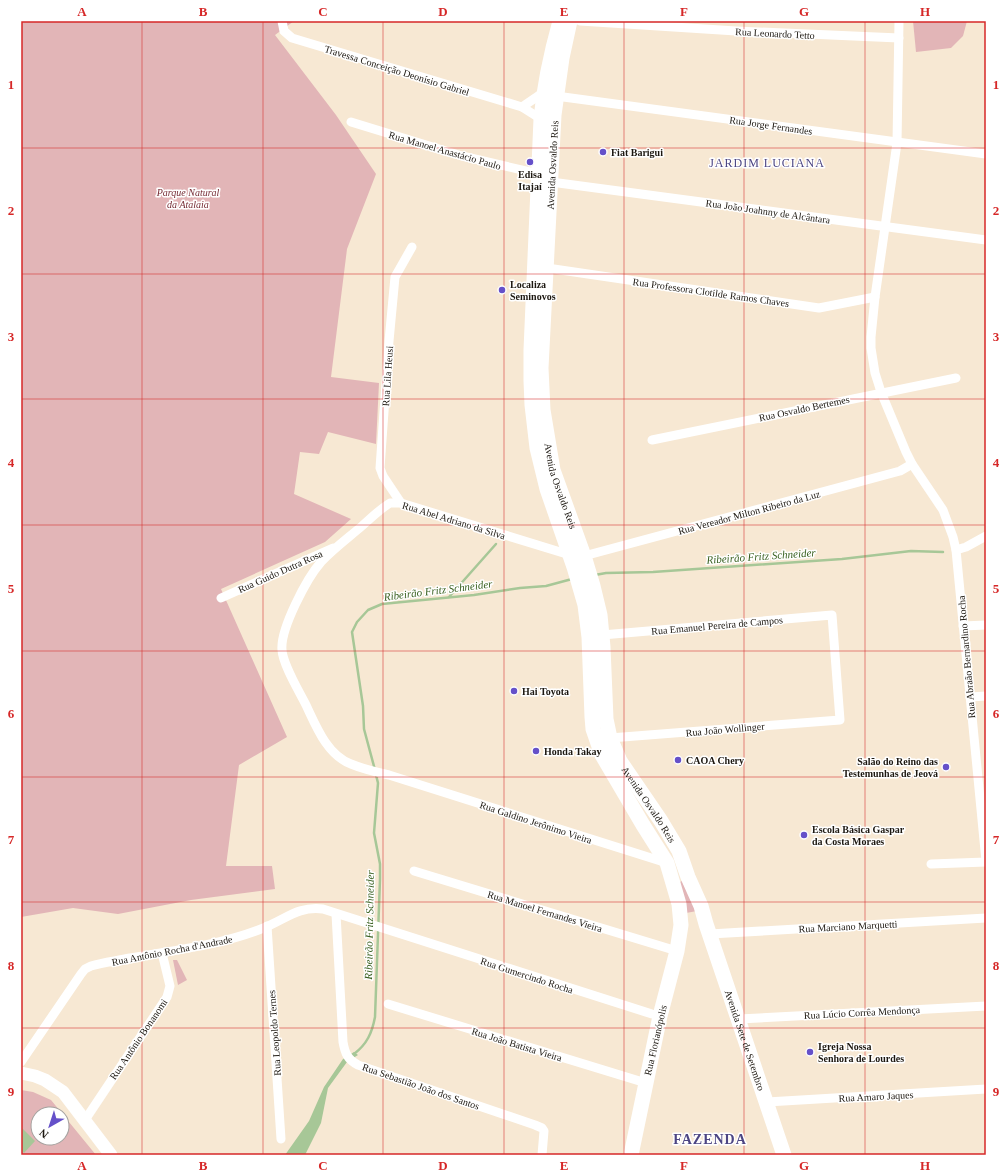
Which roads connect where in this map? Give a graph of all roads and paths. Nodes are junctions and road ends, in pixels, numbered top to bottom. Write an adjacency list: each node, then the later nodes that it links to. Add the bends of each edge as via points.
1 (282, 21): 10 (street, Travessa Conceição Deonísio Gabriel, via 284,31 292,38)
2 (560, 21): 9 (main road, Avenida Osvaldo Reis, via 551,56)
3 (570, 21): 9 (main road, Avenida Osvaldo Reis, via 562,58)
4 (580, 21): 7 (street, Rua Leonardo Tetto)
5 (736, 21): 7 (street)
6 (899, 21): 8 (street, Rua Abraão Bernardino Rocha)
7 (736, 31): 8 (street, Rua Leonardo Tetto)
8 (899, 38): 13 (street, Rua Abraão Bernardino Rocha)
9 (550, 94): 10 (street); 11 (main road, Avenida Osvaldo Reis); 13 (street, Rua Jorge Fernandes); 15 (main road, Avenida Osvaldo Reis)
10 (522, 107): 11 (street, Travessa Conceição Deonísio Gabriel)
11 (541, 119): 15 (main road, Avenida Osvaldo Reis)
12 (352, 122): 15 (street, Rua Manoel Anastácio Paulo, via 462,156)
13 (897, 143): 14 (street, Rua Jorge Fernandes); 16 (street, Rua Abraão Bernardino Rocha)
14 (986, 154)
15 (545, 178): 16 (street, Rua João Joahnny de Alcântara); 19 (main road, Avenida Osvaldo Reis); 29 (main road, Avenida Osvaldo Reis, via 531,350 532,405 537,448 547,490)
16 (885, 227): 17 (street, Rua João Joahnny de Alcântara); 20 (street, Rua Abraão Bernardino Rocha)
17 (986, 240)
18 (412, 247): 25 (street, Rua Lila Heusi, via 395,277 380,468)
19 (547, 268): 20 (street, Rua Professora Clotilde Ramos Chaves, via 820,308); 29 (main road, Avenida Osvaldo Reis, via 541,389 543,415 553,470)
20 (875, 297): 22 (street, Rua Abraão Bernardino Rocha, via 870,337 875,373)
21 (956, 378): 22 (street, Rua Osvaldo Bertemes)
22 (881, 392): 23 (street, Rua Osvaldo Bertemes); 24 (street, Rua Abraão Bernardino Rocha)
23 (652, 440)
24 (912, 464): 28 (street, Rua Abraão Bernardino Rocha, via 942,510); 29 (street, Rua Vereador Milton Ribeiro da Luz, via 900,471)
25 (401, 503): 27 (street, Rua Abel Adriano da Silva, via 387,505); 29 (street, Rua Abel Adriano da Silva)
26 (986, 536): 28 (street)
27 (340, 545): 31 (street, Rua Guido Dutra Rosa); 39 (street, Rua Abel Adriano da Silva, via 321,562 294,606 282,637 282,650 286,665 329,747 338,757 350,764)
28 (956, 550): 33 (street, Rua Abraão Bernardino Rocha)
29 (579, 561): 30 (main road, Avenida Osvaldo Reis)
30 (587, 586): 34 (main road, Avenida Osvaldo Reis, via 600,615); 43 (main road, Avenida Osvaldo Reis, via 585,604 592,717 597,743 607,766)
31 (221, 598)
32 (986, 625): 33 (street)
33 (963, 626): 36 (street, Rua Abraão Bernardino Rocha)
34 (602, 636): 37 (street, Rua Emanuel Pereira de Campos, via 832,615); 38 (main road, Avenida Osvaldo Reis, via 606,719)
35 (986, 696): 36 (street)
36 (970, 698): 40 (street, Rua Abraão Bernardino Rocha)
37 (840, 720): 38 (street, Rua João Wollinger)
38 (610, 738): 45 (main road, Avenida Osvaldo Reis, via 620,761 670,835)
39 (368, 769): 43 (street, Rua Galdino Jerônimo Vieira)
40 (982, 777): 41 (street, Rua Abraão Bernardino Rocha)
41 (985, 850): 42 (street, Rua Abraão Bernardino Rocha)
42 (986, 861): 44 (street)
43 (668, 863): 45 (street, Rua Galdino Jerônimo Vieira); 50 (main road, Avenida Osvaldo Reis, via 679,904)
44 (931, 864)
45 (684, 867): 52 (main road, Avenida Osvaldo Reis)
46 (414, 871): 53 (street, Rua Manoel Fernandes Vieira)
47 (336, 914): 49 (street, Rua Antônio Rocha d'Andrade); 51 (street, Rua Antônio Rocha d'Andrade, via 323,909 305,909); 67 (street, Rua Sebastião João dos Santos, via 345,1053 358,1065 542,1128)
48 (986, 918): 52 (street, Rua Marciano Marquetti)
49 (366, 922): 57 (street, Rua Gumercindo Rocha)
50 (681, 925): 52 (main road, via 693,920 699,921); 53 (main road, Rua Florianópolis)
51 (267, 926): 54 (street, Rua Antônio Rocha d'Andrade, via 228,939); 65 (street, Rua Leopoldo Ternes)
52 (708, 929): 58 (main road, Avenida Sete de Setembro)
53 (677, 951): 57 (main road, Rua Florianópolis)
54 (162, 953): 59 (street, Rua Antônio Rocha d'Andrade, via 96,964 85,969); 64 (street, Rua Antônio Bonanomi, via 170,986 167,998)
55 (388, 1004): 61 (street, Rua João Batista Vieira)
56 (986, 1006): 58 (street, Rua Lúcio Corrêa Mendonça)
57 (660, 1016): 61 (main road, Rua Florianópolis)
58 (738, 1019): 63 (main road, Avenida Sete de Setembro)
59 (21, 1062)
60 (21, 1073): 64 (street, via 34,1076 63,1092)
61 (646, 1084): 68 (main road, Rua Florianópolis)
62 (986, 1089): 63 (street, Rua Amaro Jaques)
63 (767, 1102): 69 (main road, Avenida Sete de Setembro)
64 (85, 1120): 66 (street)
65 (280, 1139)
66 (111, 1155)
67 (542, 1155)
68 (632, 1155)
69 (784, 1155)

